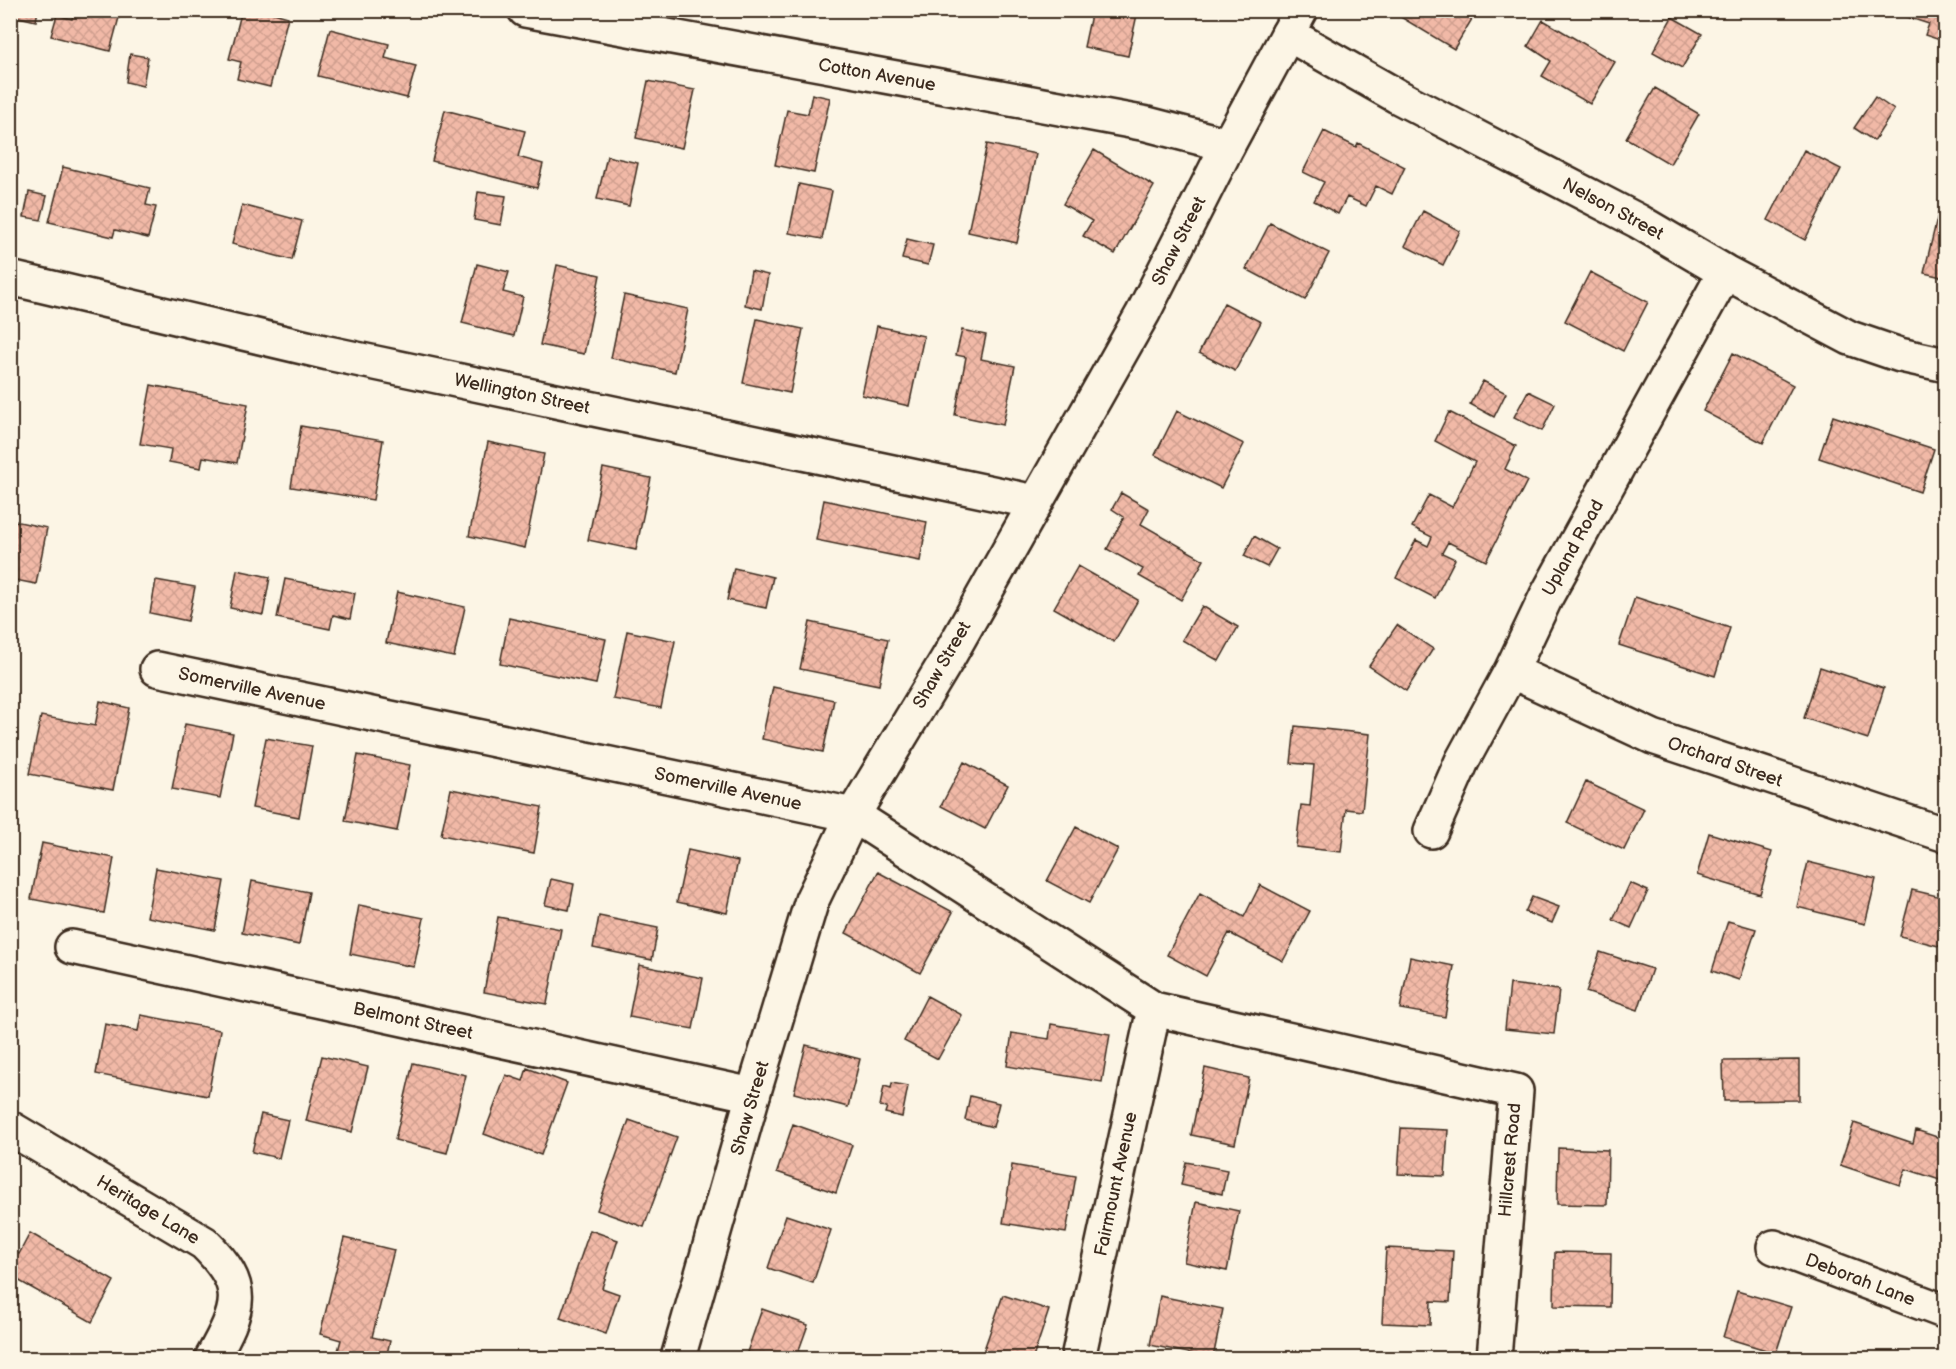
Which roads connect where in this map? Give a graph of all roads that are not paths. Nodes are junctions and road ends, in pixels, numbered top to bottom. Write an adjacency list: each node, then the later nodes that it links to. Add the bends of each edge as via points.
1 (525, 10): 3 (street, Cotton Avenue, via 1147,124)
2 (1295, 22): 3 (street, Shaw Street); 4 (street, Nelson Street, via 1428,112 1638,221)
3 (1228, 145): 7 (street, Shaw Street, via 1143,313)
4 (1725, 272): 6 (street, Nelson Street, via 1850,338); 9 (street, Upland Road, via 1546,597)
5 (10, 278): 7 (street, Wellington Street, via 328,353)
6 (1946, 365)
7 (1035, 502): 10 (street, Shaw Street, via 948,658)
8 (157, 669): 10 (street, Somerville Avenue)
9 (1511, 671): 11 (street, Upland Road, via 1462,761); 12 (street, Orchard Street, via 1653,737)
10 (853, 815): 14 (street, Somerville Avenue); 16 (street, Shaw Street, via 812,900)
11 (1431, 831)
12 (1946, 836)
13 (72, 947): 16 (street, Belmont Street)
14 (1154, 1009): 15 (street, Somerville Avenue); 22 (street, Fairmount Avenue)
15 (1249, 1030): 23 (street, Hillcrest Road, via 1516,1091)
16 (753, 1095): 21 (street, Shaw Street)
17 (10, 1128): 20 (street, Heritage Lane, via 204,1243 216,1255 235,1285 236,1301 233,1317)
18 (1774, 1247): 19 (street, Deborah Lane)
19 (1946, 1312)
20 (212, 1359)
21 (678, 1359)
22 (1078, 1359)
23 (1494, 1359)

